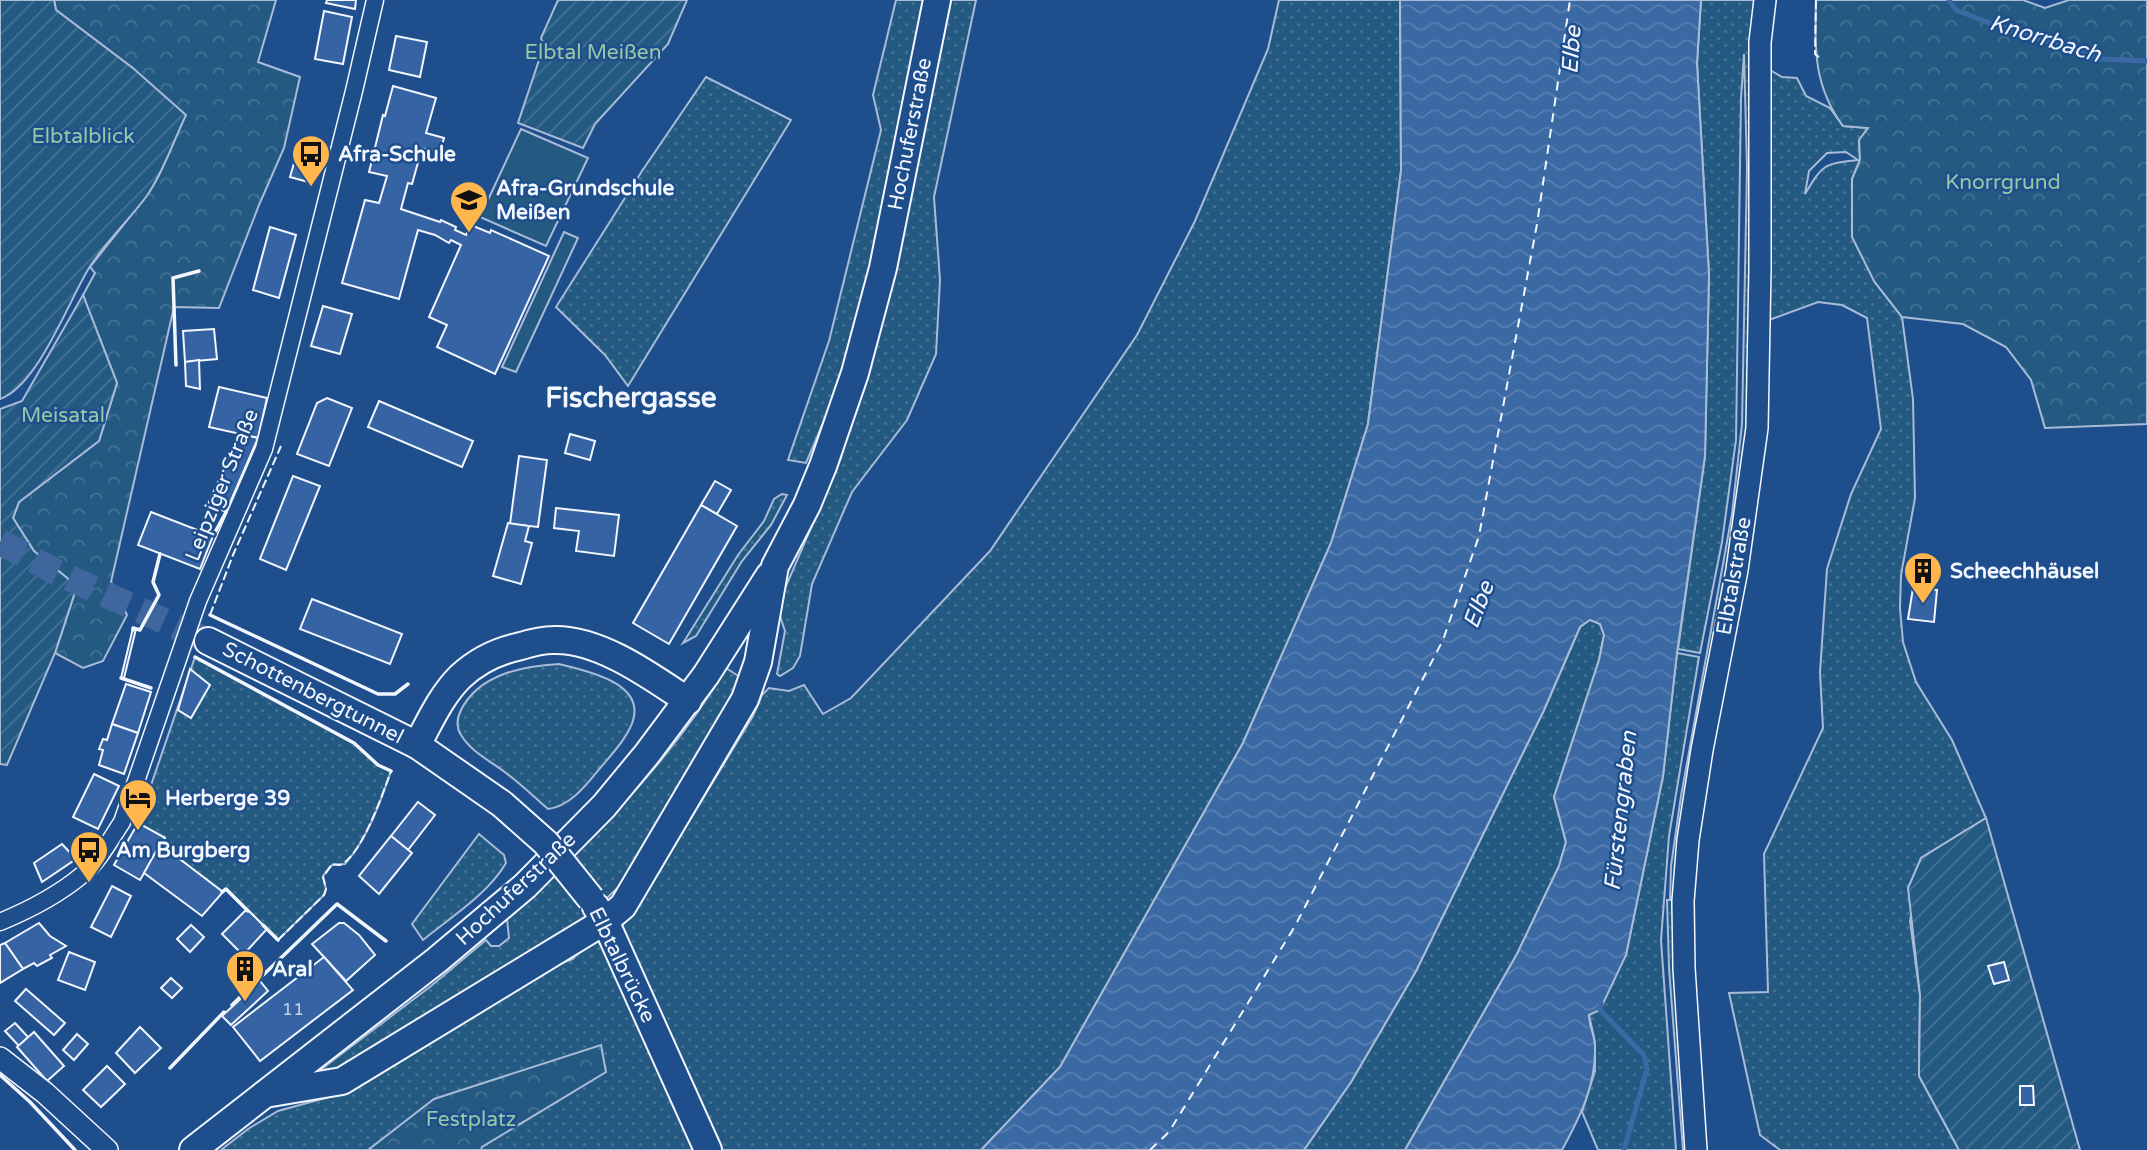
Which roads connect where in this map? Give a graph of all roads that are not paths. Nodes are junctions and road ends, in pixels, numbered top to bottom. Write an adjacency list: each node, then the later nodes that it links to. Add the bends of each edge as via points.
1 (375, 0): 10 (street, Leipziger Straße, via 264,449 198,601 122,822 82,875 35,906)
2 (937, 0): 4 (main road, Hochuferstraße, via 883,268 855,373 807,505)
3 (1765, 0): 16 (street, Elbtalstraße, via 1760,42 1757,428 1737,570 1700,762 1683,901)
4 (775, 566): 6 (main road, Hochuferstraße); 9 (main road, via 758,662 745,699 623,906)
5 (208, 640): 7 (main road, Schottenbergtunnel)
6 (688, 701): 7 (main road, via 607,654 551,640 510,648 478,661 440,701); 12 (main road, Hochuferstraße, via 604,806 525,886)
7 (417, 745): 8 (main road, Schottenbergtunnel)
8 (502, 804): 9 (main road, Elbtalbrücke, bridge, via 546,843)
9 (598, 910): 12 (main road, via 342,1080); 15 (main road, Elbtalbrücke)
10 (0, 922)
11 (0, 1058): 13 (street)
12 (265, 1094): 14 (main road, Hochuferstraße)
13 (107, 1150)
14 (193, 1150)
15 (708, 1150)
16 (1696, 1150)

